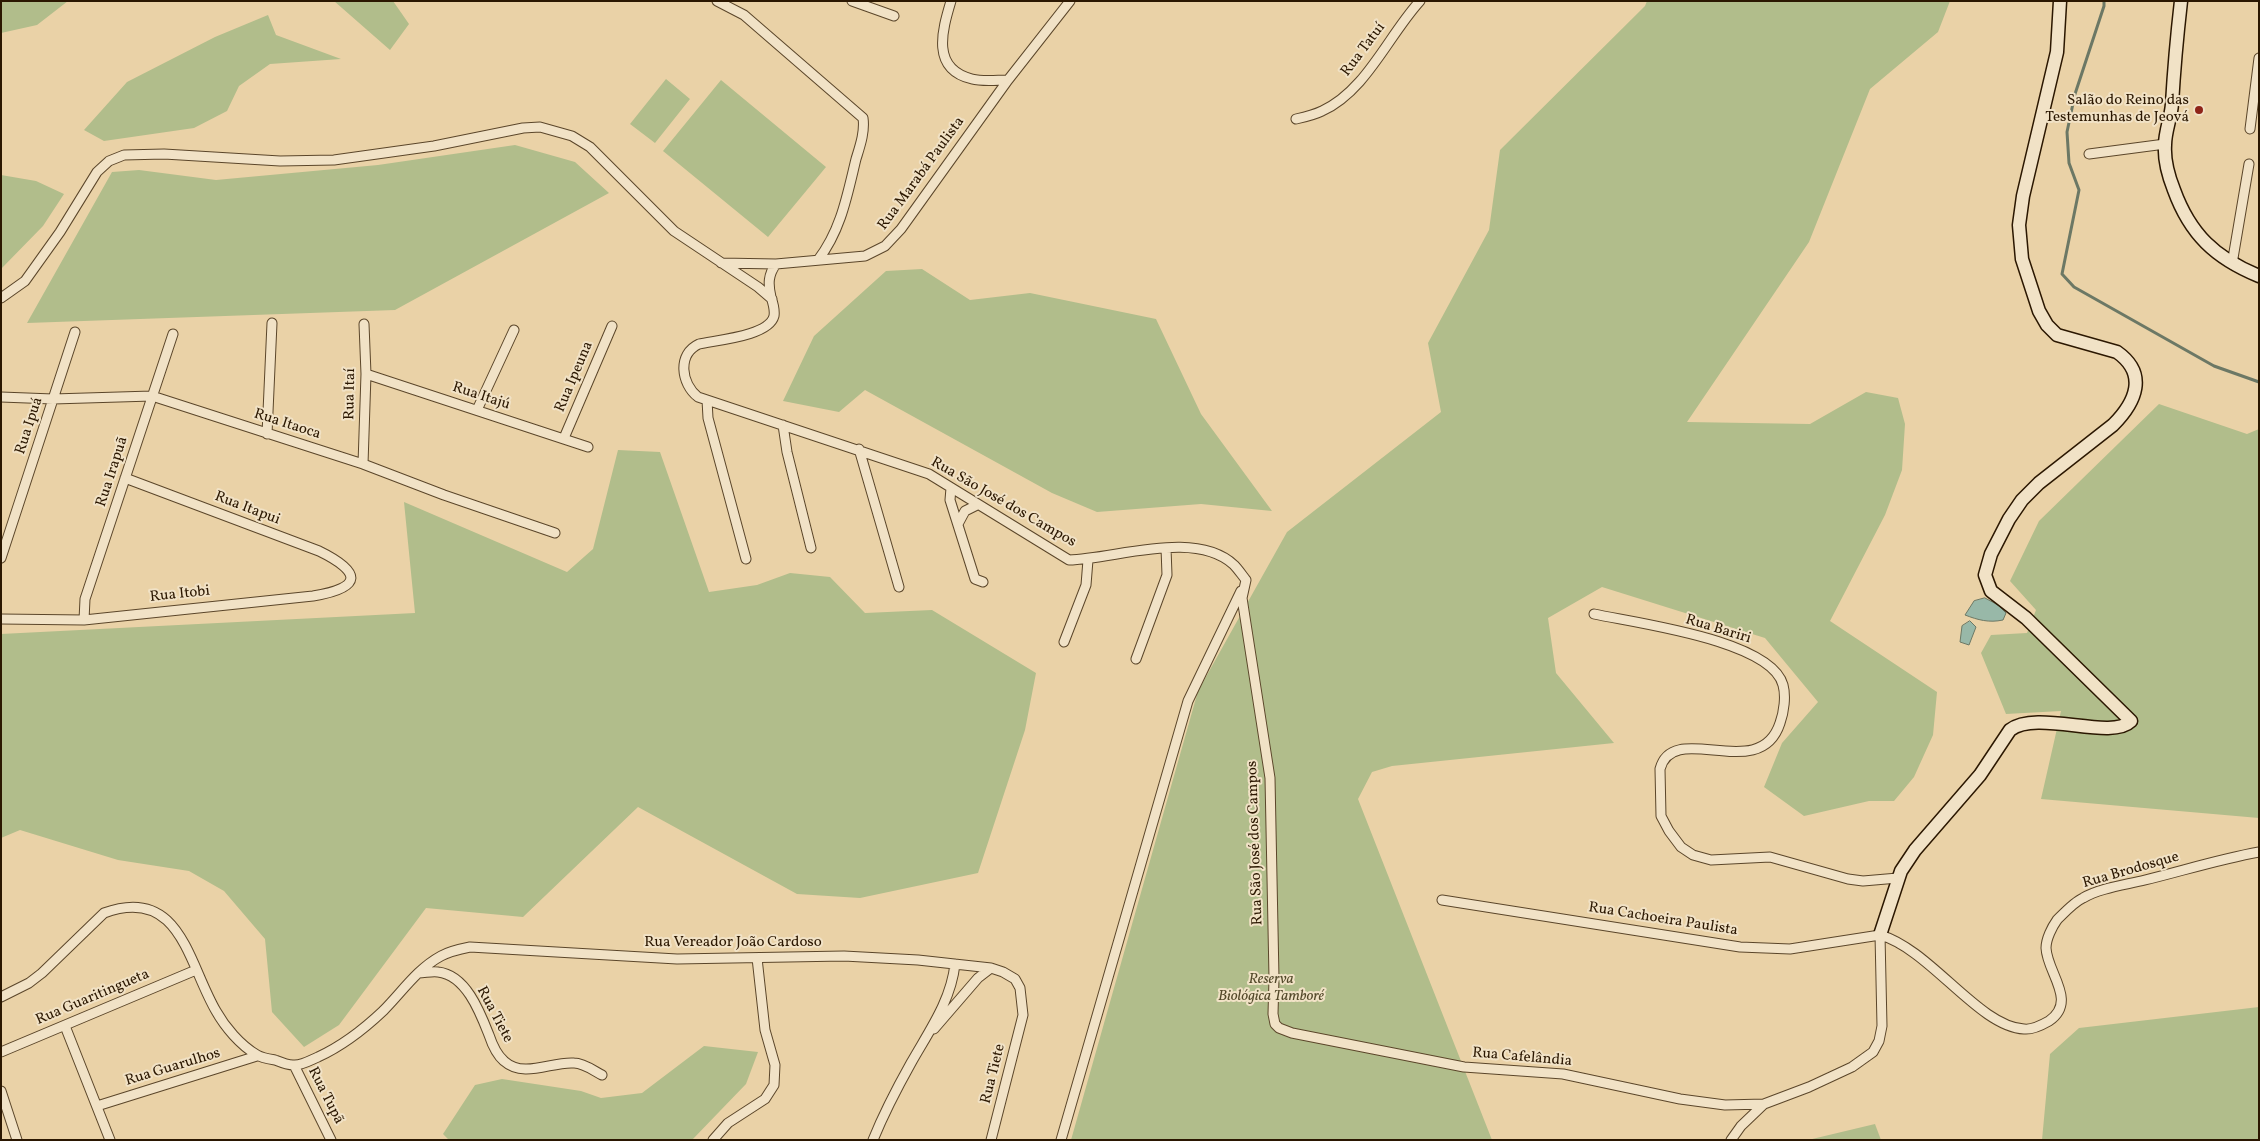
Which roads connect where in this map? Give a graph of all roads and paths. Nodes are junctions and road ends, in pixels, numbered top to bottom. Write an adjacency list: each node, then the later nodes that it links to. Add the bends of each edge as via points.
1 (717, 1): 16 (street, via 744,15 863,118 862,138 844,212)
2 (852, 1): 8 (street)
3 (951, 1): 10 (street, via 942,36 946,62 972,79)
4 (1070, 1): 10 (street, Rua Marabá Paulista)
5 (1420, 1): 11 (street, Rua Tatuí, via 1356,85 1322,111)
6 (2060, 1): 61 (street, via 2057,52 2023,196 2019,224 2022,259 2046,325 2057,335 2117,352 2124,357 2134,371 2134,392 2123,415 2113,425 2022,500 1991,554 1985,575 1991,591 2069,658 2130,722 2112,727 2030,721 2017,724 1980,775 1914,850)
7 (2181, 1): 13 (street, via 2172,107)
8 (894, 16)
9 (2259, 58): 12 (street)
10 (1008, 80): 16 (street, Rua Marabá Paulista, via 901,229 885,246 864,256)
11 (1296, 119)
12 (2250, 129)
13 (2165, 144): 14 (street); 19 (street, via 2170,179 2187,218 2207,245)
14 (2089, 154)
15 (2249, 164): 19 (street)
16 (818, 260): 18 (street, Rua Marabá Paulista)
17 (721, 263): 18 (street, Rua Marabá Paulista); 21 (street, via 674,231 590,147 572,136 540,127 426,148 334,160 124,155 109,161 97,172 60,232 24,281); 22 (street)
18 (776, 264): 22 (street, Rua São José dos Campos, via 769,280)
19 (2232, 264): 20 (street)
20 (2259, 276)
21 (1, 298)
22 (772, 299): 33 (street, Rua São José dos Campos, via 774,316 765,328 693,346 686,355 684,368 690,390)
23 (272, 323): 36 (street)
24 (364, 324): 29 (street, Rua Itaí)
25 (612, 326): 37 (street, Rua Ipeuna)
26 (514, 330): 34 (street)
27 (75, 332): 32 (street, Rua Ipuá)
28 (173, 334): 30 (street, Rua Irapuã)
29 (366, 374): 34 (street, Rua Itajú); 40 (street, Rua Itaí)
30 (152, 396): 32 (street, Rua Itaoca); 36 (street, Rua Itaoca); 41 (street, Rua Irapuã)
31 (1, 397): 32 (street, Rua Itaoca)
32 (53, 399): 48 (street, Rua Ipuá)
33 (707, 400): 35 (street, Rua São José dos Campos); 49 (street, via 708,418)
34 (477, 410): 37 (street, Rua Itajú)
35 (783, 425): 39 (street, Rua São José dos Campos); 46 (street)
36 (267, 434): 40 (street, Rua Itaoca)
37 (564, 438): 38 (street, Rua Itajú)
38 (588, 447)
39 (859, 449): 42 (street, Rua São José dos Campos, via 929,474); 54 (street)
40 (364, 464): 45 (street, Rua Itaoca)
41 (126, 478): 51 (street, Rua Itapui, via 319,551 342,564); 57 (street, Rua Irapuã, via 85,599)
42 (951, 488): 43 (street, Rua São José dos Campos); 44 (street, via 950,500)
43 (977, 505): 44 (street, via 965,511); 50 (street, Rua São José dos Campos, via 1069,560)
44 (958, 524): 53 (street, via 975,579)
45 (555, 533)
46 (812, 548)
47 (1166, 548): 50 (street, Rua São José dos Campos); 52 (street, Rua São José dos Campos, via 1213,553 1233,564); 59 (street, via 1167,574)
48 (1, 558)
49 (746, 559)
50 (1088, 560): 58 (street, via 1086,586)
51 (351, 576): 57 (street, Rua Itobi, via 346,588 326,594)
52 (1246, 580): 72 (street, Rua São José dos Campos, via 1242,598 1270,778 1273,1014); 87 (street, via 1188,701)
53 (984, 582)
54 (899, 587)
55 (1594, 614): 61 (street, Rua Bariri, via 1733,646 1758,657 1783,684 1784,704 1780,723 1773,739 1760,748 1742,752 1682,749 1661,762 1661,816 1681,847 1693,855 1712,860 1770,858 1848,879)
56 (1, 619): 57 (street, Rua Itobi)
57 (84, 620)
58 (1064, 642)
59 (1136, 659)
60 (2259, 852): 63 (street, Rua Brodosque, via 2083,897 2057,921 2049,936 2047,955 2062,1002 2050,1020 2038,1027 2008,1026 1993,1018 1915,952)
61 (1898, 878): 63 (street)
62 (1442, 900): 63 (street, Rua Cachoeira Paulista, via 1740,947 1790,949)
63 (1880, 934): 79 (street, Rua Cafelândia, via 1882,1026 1873,1052 1852,1067)
64 (757, 958): 65 (street, Rua Vereador João Cardoso, via 844,956); 68 (street, Rua Vereador João Cardoso, via 677,959 470,947 440,956); 84 (street, via 765,1030 775,1065 774,1085 765,1099 728,1123)
65 (955, 964): 66 (street, Rua Vereador João Cardoso); 73 (street, via 949,990)
66 (991, 968): 70 (street, Rua Vereador João Cardoso, via 1015,979 1020,988); 73 (street)
67 (196, 970): 69 (street, via 186,944 165,917 152,911 120,907 97,918 29,983); 71 (street, Rua Guaritingueta); 75 (street, via 229,1031)
68 (418, 973): 76 (street, Rua Vereador João Cardoso, via 361,1030 333,1050); 77 (street, Rua Tiete, via 438,972 466,991 478,1009 494,1047 503,1061 512,1066 538,1068 574,1062)
69 (1, 996)
70 (1023, 1015): 86 (street, Rua Tiete)
71 (65, 1026): 74 (street, Rua Guaritingueta); 80 (street)
72 (1278, 1028): 79 (street, Rua Cafelândia, via 1464,1067 1563,1074 1725,1106)
73 (928, 1037): 85 (street, via 889,1102)
74 (1, 1052)
75 (257, 1056): 76 (street); 80 (street, Rua Guarulhos)
76 (294, 1066): 83 (street, Rua Tupã)
77 (602, 1075)
78 (1, 1091): 81 (street)
79 (1764, 1104): 88 (street, Rua Cafelândia)
80 (98, 1106): 82 (street)
81 (17, 1140)
82 (110, 1140)
83 (331, 1140)
84 (713, 1140)
85 (873, 1140)
86 (991, 1140)
87 (1061, 1140)
88 (1731, 1140)

